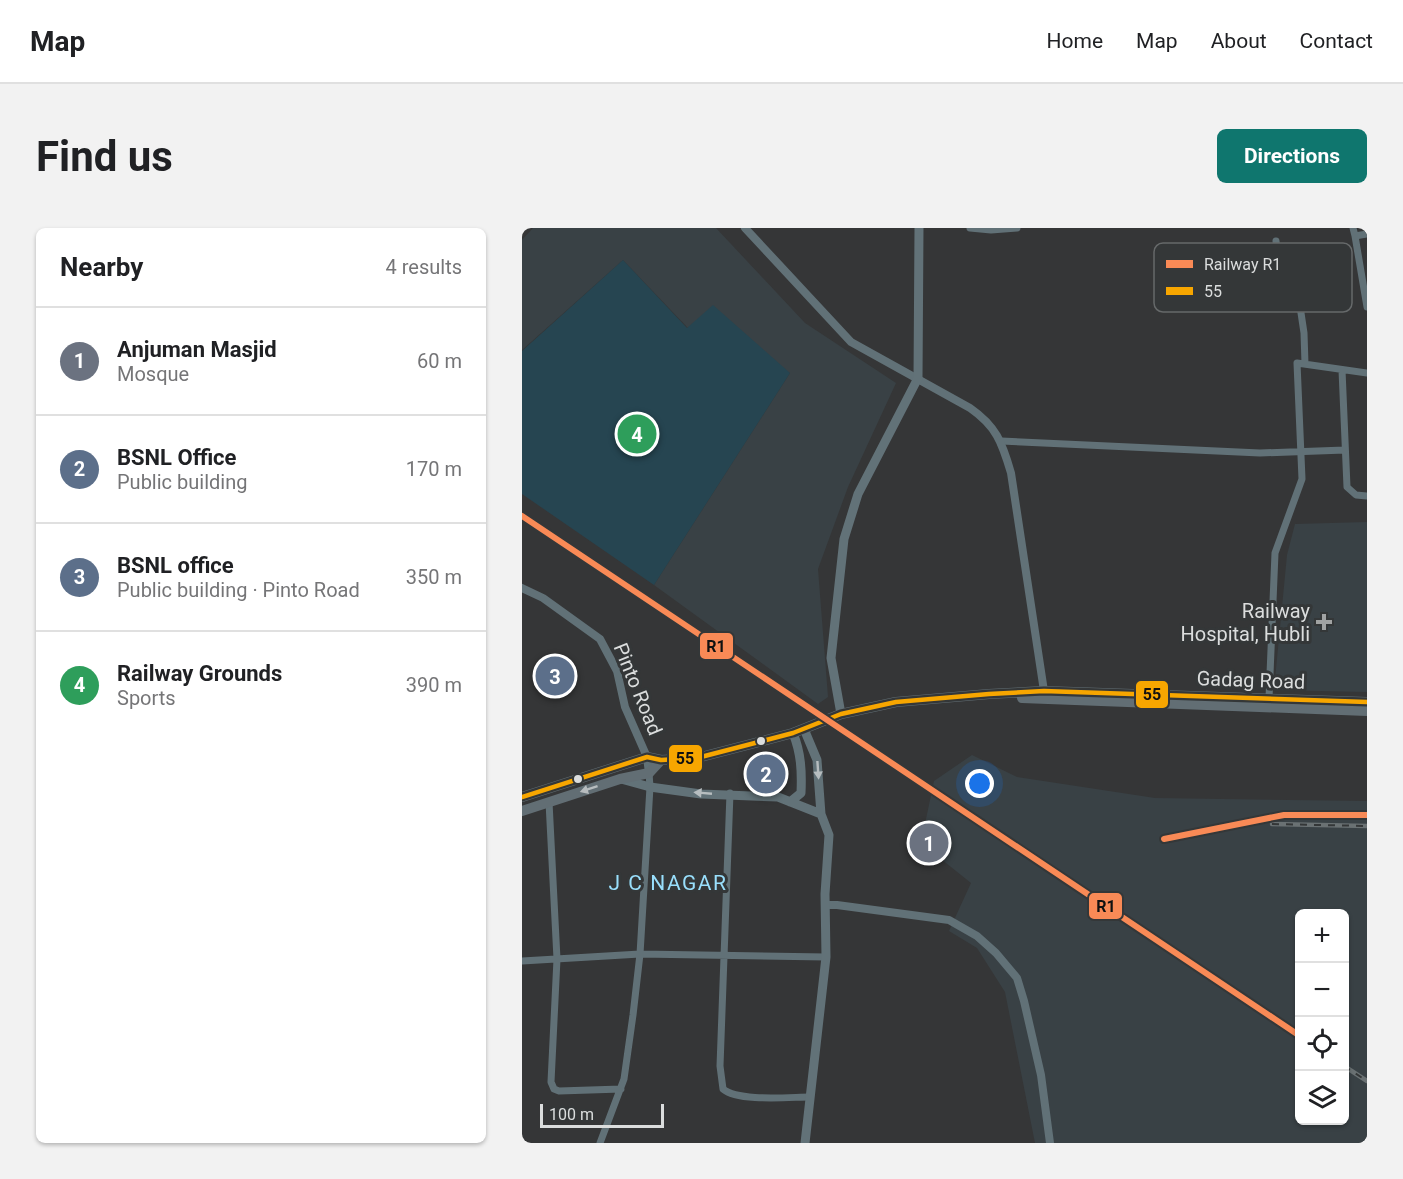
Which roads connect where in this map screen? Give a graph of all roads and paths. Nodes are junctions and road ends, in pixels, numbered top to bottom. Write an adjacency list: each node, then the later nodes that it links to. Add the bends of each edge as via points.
1 (745, 228): 13 (street, via 851,342)
2 (919, 228): 13 (main road)
3 (970, 228): 4 (street)
4 (1017, 228)
5 (1354, 232): 6 (street); 7 (street)
6 (1367, 234)
7 (1364, 273): 8 (street)
8 (1367, 307)
9 (1301, 312): 10 (street)
10 (1305, 364): 11 (street); 16 (street, via 1297,363)
11 (1342, 370): 12 (street); 15 (street)
12 (1367, 373)
13 (918, 378): 14 (street, via 986,419); 24 (main road, via 858,494 844,539 831,658)
14 (1001, 441): 16 (street); 19 (street, via 1011,473)
15 (1345, 450): 16 (street); 17 (street, via 1347,487 1356,495)
16 (1300, 452): 21 (street, via 1302,479 1275,553)
17 (1367, 496)
18 (522, 588): 26 (street, Pinto Road, via 543,598 600,639 616,671 625,707)
19 (1044, 691): 20 (highway, Gadag Road); 21 (highway, Gadag Road)
20 (989, 694): 23 (highway, Gadag Road, via 1044,700); 24 (highway, Gadag Road, via 896,702)
21 (1269, 698): 22 (highway, Gadag Road)
22 (1367, 702)
23 (1367, 711)
24 (841, 714): 25 (highway, Gadag Road)
25 (799, 731): 27 (highway, Gadag Road, via 697,758); 34 (main road, via 801,793); 36 (main road, one-way to 36, via 817,760)
26 (647, 757): 27 (highway, Gadag Road); 28 (street, Pinto Road); 32 (highway)
27 (661, 760): 28 (highway)
28 (649, 773): 29 (highway); 30 (street)
29 (620, 779): 30 (main road); 33 (highway, one-way to 33)
30 (650, 787): 31 (main road, one-way to 30, via 701,794); 38 (street)
31 (730, 793): 34 (main road, via 778,797); 39 (street)
32 (522, 797)
33 (549, 802): 35 (highway); 41 (street)
34 (790, 802): 36 (main road)
35 (522, 811)
36 (821, 814): 37 (main road, via 829,835)
37 (826, 905): 40 (main road); 47 (street, via 950,920 996,953 1017,978 1024,1001 1041,1075)
38 (640, 954): 39 (street); 41 (street); 43 (street)
39 (724, 954): 40 (street); 44 (street, via 720,1066 723,1089 728,1094 743,1096)
40 (826, 957): 44 (main road)
41 (557, 959): 42 (street); 43 (street, via 551,1082 554,1089)
42 (522, 961)
43 (621, 1089): 45 (street)
44 (810, 1097): 46 (main road)
45 (600, 1143)
46 (804, 1143)
47 (1050, 1143)

